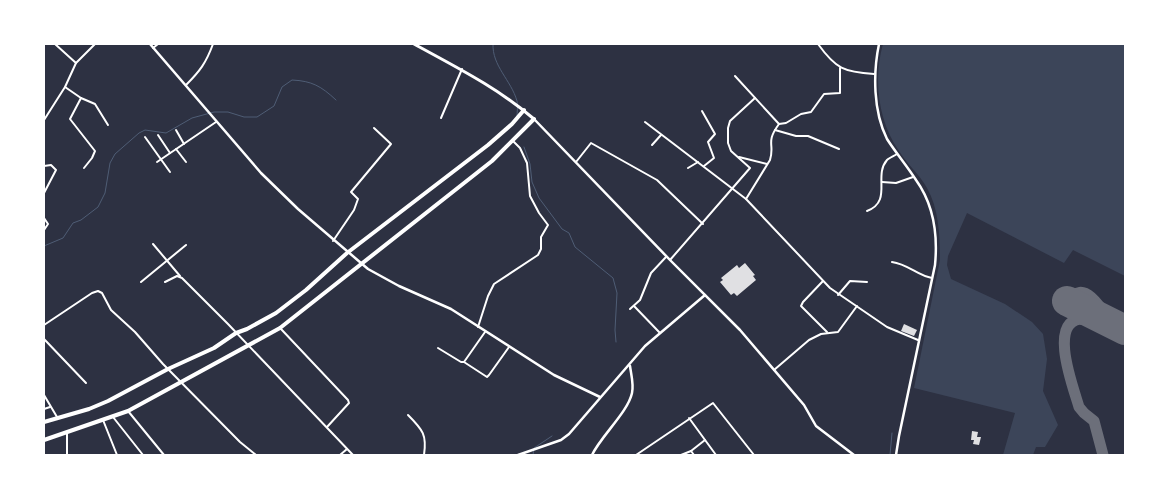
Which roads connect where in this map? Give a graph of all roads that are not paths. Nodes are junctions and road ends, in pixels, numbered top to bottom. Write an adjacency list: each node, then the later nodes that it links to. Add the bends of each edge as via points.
1 (55, 44): 10 (street)
2 (96, 44): 10 (street)
3 (150, 44): 9 (street)
4 (158, 44): 9 (street)
5 (213, 44): 15 (street, via 205,64)
6 (414, 44): 12 (main road)
7 (818, 44): 11 (street)
8 (879, 44): 13 (street)
9 (153, 48): 15 (street)
10 (76, 63): 16 (street)
11 (840, 68): 13 (street); 26 (street, via 840,93 824,94 811,112)
12 (462, 69): 19 (main road); 21 (street)
13 (875, 74): 40 (street, via 878,111 887,138)
14 (735, 76): 18 (street)
15 (186, 85): 24 (street)
16 (65, 87): 17 (street); 23 (street)
17 (81, 98): 27 (street, via 95,104); 50 (street, via 70,119 95,151)
18 (755, 98): 26 (street); 41 (street, via 729,124 729,147)
19 (524, 110): 22 (main road); 65 (highway, via 488,146)
20 (702, 111): 49 (street, via 715,134 708,142 714,158)
21 (440, 118)
22 (534, 119): 34 (highway); 45 (street)
23 (44, 120)
24 (216, 122): 35 (street); 62 (street, via 261,173)
25 (645, 122): 32 (street)
26 (779, 124): 30 (street)
27 (108, 125)
28 (374, 128): 62 (street, via 391,144 350,192 358,199 356,206)
29 (176, 130): 35 (street)
30 (775, 130): 38 (street, via 808,136); 47 (street)
31 (158, 135): 39 (street)
32 (661, 135): 36 (street); 46 (street)
33 (145, 137): 42 (street)
34 (513, 142): 70 (highway); 83 (street, via 527,163 530,196 548,225 541,237 538,255 491,289)
35 (184, 144): 37 (street)
36 (652, 145)
37 (176, 149): 39 (street); 44 (street)
38 (839, 149)
39 (170, 153): 42 (street)
40 (897, 154): 53 (street); 54 (street, via 887,160)
41 (737, 156): 47 (street); 55 (street, via 750,168)
42 (161, 160): 43 (street); 52 (street)
43 (157, 162)
44 (186, 162)
45 (576, 162): 60 (street, via 591,143 657,180); 66 (street)
46 (698, 162): 49 (street); 51 (street)
47 (767, 164): 57 (street)
48 (44, 166): 56 (street, via 51,165 56,170)
49 (704, 166): 55 (street)
50 (84, 168)
51 (688, 168)
52 (170, 172)
53 (914, 176): 54 (street, via 896,183); 72 (street, via 933,214 936,231 937,249)
54 (882, 182): 58 (street, via 879,202)
55 (733, 189): 57 (street); 60 (street)
56 (44, 193)
57 (746, 199): 73 (street)
58 (867, 211)
59 (44, 218): 61 (street, via 48,224)
60 (703, 224): 68 (street)
61 (44, 230)
62 (333, 240): 65 (street)
63 (153, 244): 67 (street)
64 (186, 245): 67 (street)
65 (347, 253): 70 (street); 85 (highway, via 284,308 247,330)
66 (666, 256): 68 (street); 79 (street, via 651,273 642,297)
67 (167, 260): 71 (street); 74 (street)
68 (670, 260): 77 (street)
69 (892, 262): 72 (street)
70 (361, 263): 83 (street); 84 (highway)
71 (180, 276): 75 (street); 85 (street)
72 (932, 278): 90 (street)
73 (823, 281): 78 (street); 87 (street, via 801,306)
74 (141, 282)
75 (165, 282)
76 (867, 282): 78 (street, via 850,281)
77 (705, 295): 88 (street); 97 (street)
78 (838, 295): 80 (street)
79 (634, 306): 81 (street); 88 (street)
80 (857, 306): 87 (street, via 838,332); 90 (street, via 887,327)
81 (630, 309)
82 (44, 325): 96 (street, via 98,291 111,310)
83 (478, 327): 86 (street)
84 (280, 328): 91 (highway); 111 (street, via 348,400 345,408)
85 (236, 332): 91 (street); 96 (highway, via 214,348)
86 (485, 332): 92 (street); 94 (street)
87 (827, 332): 97 (street, via 803,344)
88 (660, 334): 95 (street, via 645,346)
89 (44, 339): 99 (street)
90 (918, 340): 133 (street)
91 (247, 345): 98 (highway); 111 (street)
92 (510, 347): 94 (street, via 487,376); 101 (street)
93 (438, 348): 94 (street)
94 (464, 362)
95 (630, 366): 101 (street); 126 (street, via 632,392 629,401)
96 (168, 369): 98 (street); 107 (highway, via 108,401)
97 (774, 370): 132 (street, via 804,405 816,426)
98 (181, 382): 104 (highway); 121 (street)
99 (86, 383)
100 (44, 395): 102 (street)
101 (600, 398): 125 (street, via 565,438)
102 (50, 407): 103 (street); 107 (street)
103 (44, 410)
104 (128, 411): 106 (highway); 120 (street)
105 (408, 416): 124 (street, via 423,432 426,443)
106 (113, 417): 109 (highway); 119 (street)
107 (57, 418): 110 (highway)
108 (689, 418): 114 (street); 127 (street); 131 (street, via 713,403)
109 (103, 420): 112 (highway); 118 (street)
110 (44, 422)
111 (327, 427): 115 (street)
112 (67, 432): 113 (highway); 117 (street)
113 (44, 440)
114 (705, 440): 116 (street); 130 (street)
115 (347, 449): 122 (street); 123 (street)
116 (691, 451): 128 (street); 129 (street)
117 (67, 455)
118 (117, 455)
119 (143, 455)
120 (164, 455)
121 (256, 455)
122 (340, 455)
123 (354, 455)
124 (424, 455)
125 (518, 455)
126 (592, 455)
127 (636, 455)
128 (681, 455)
129 (694, 455)
130 (716, 455)
131 (754, 455)
132 (854, 455)
133 (896, 455)

